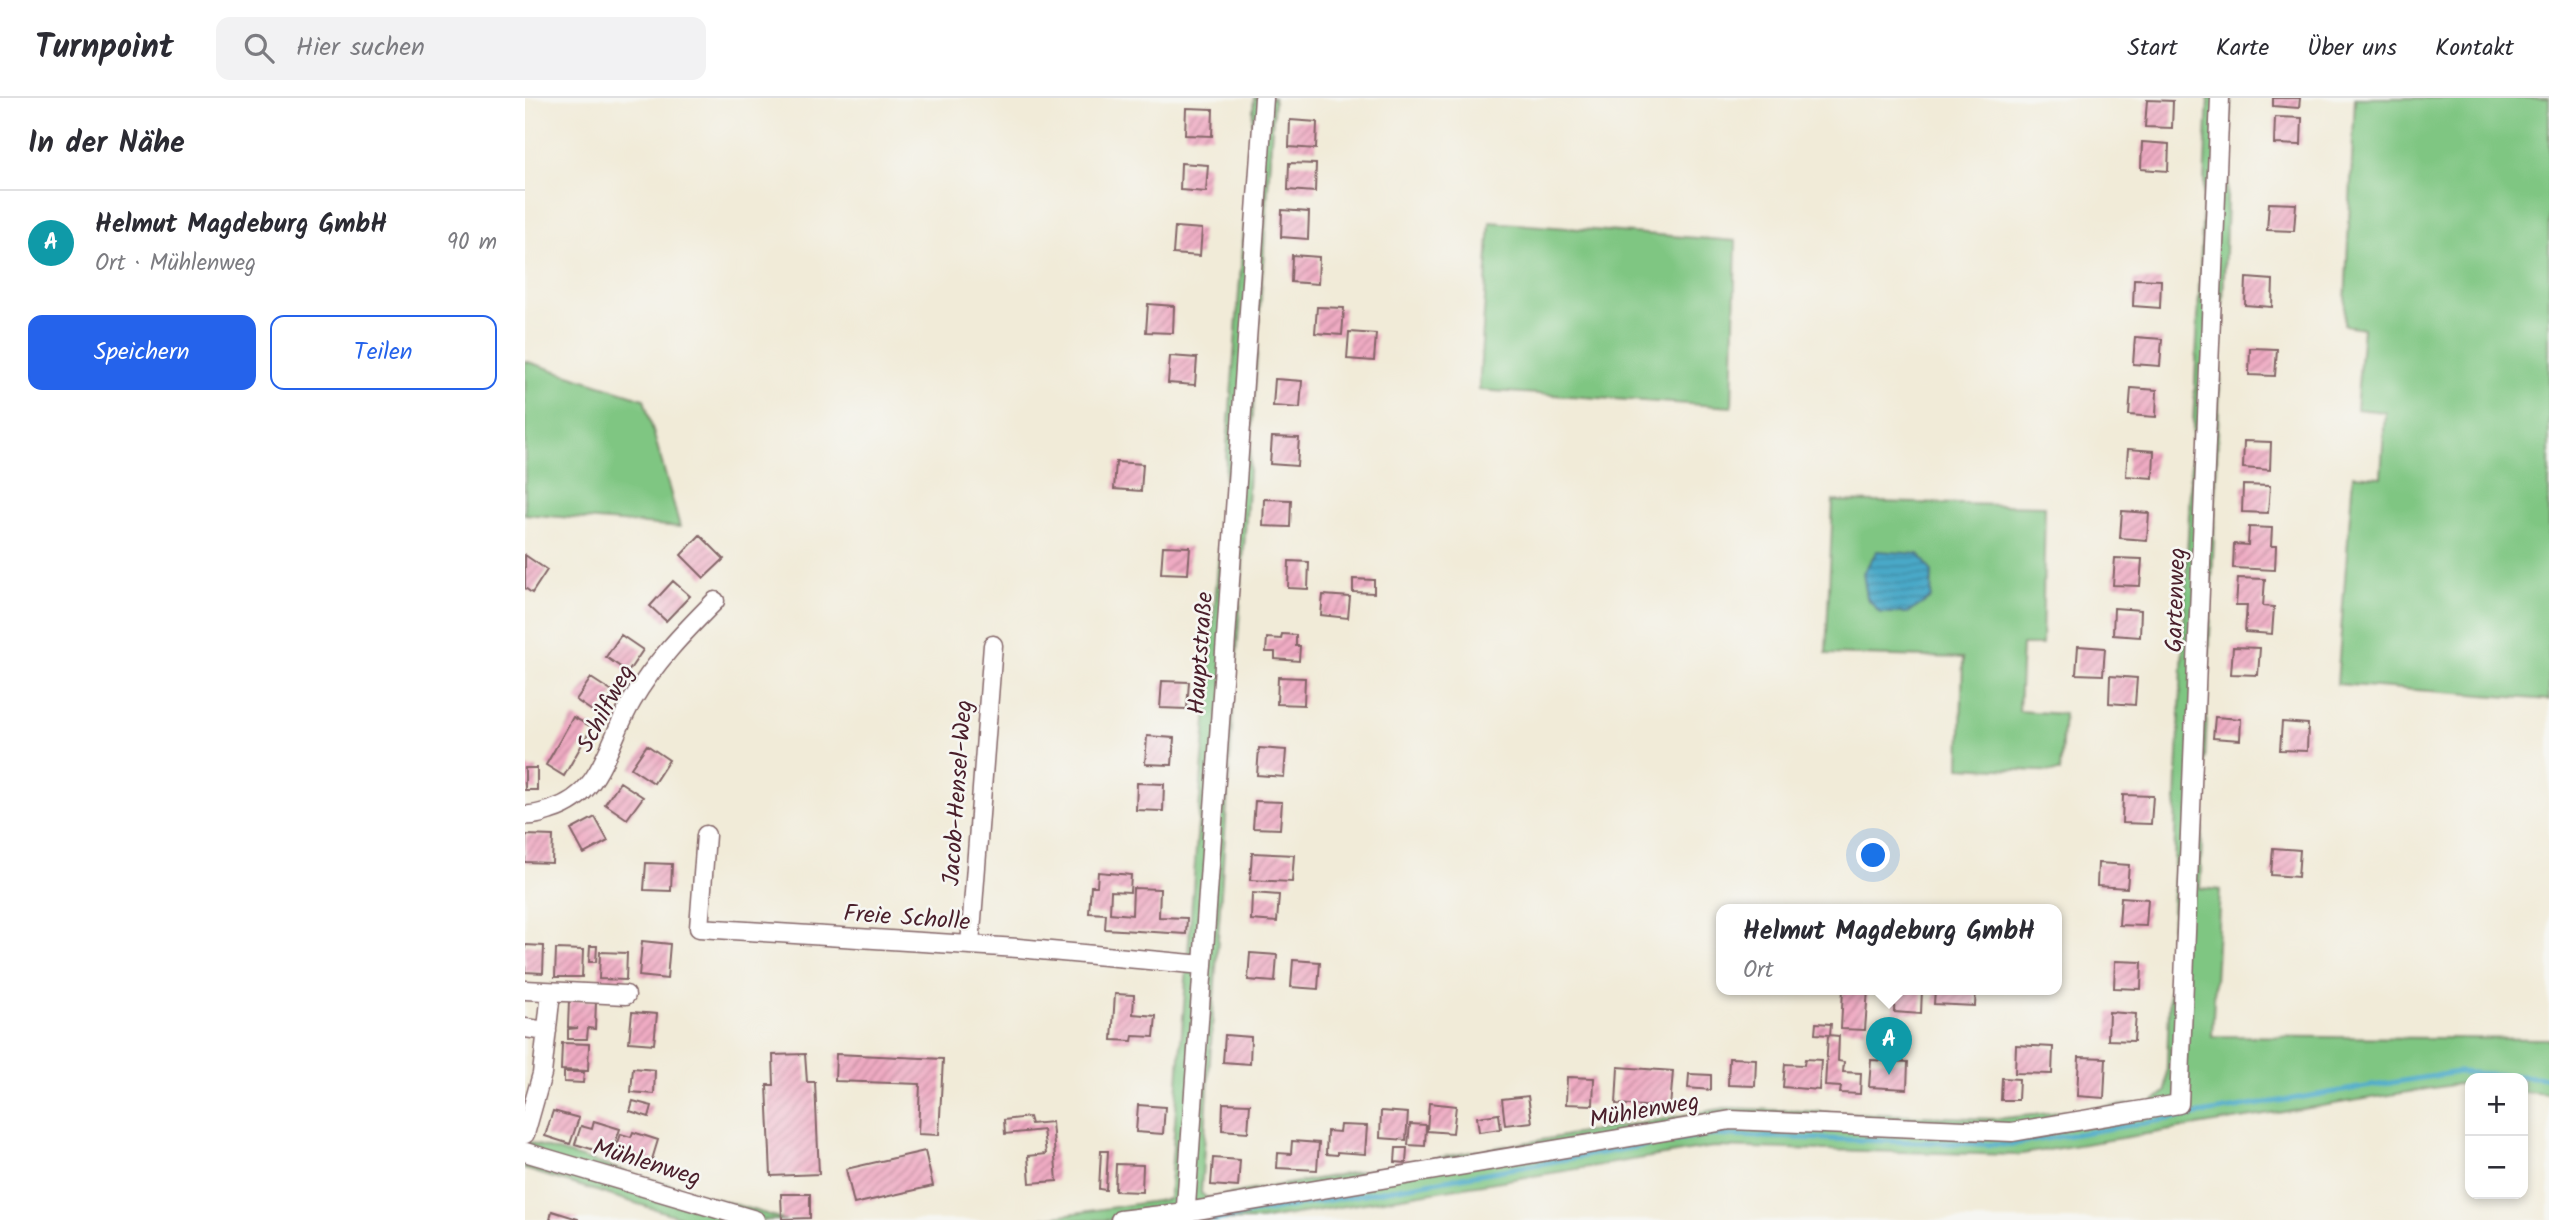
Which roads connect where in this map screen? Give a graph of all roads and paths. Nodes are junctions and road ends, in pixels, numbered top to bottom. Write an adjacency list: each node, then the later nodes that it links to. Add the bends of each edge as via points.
1 (1263, 98): 8 (street, Hauptstraße)
2 (2220, 98): 14 (street, Gartenweg)
3 (715, 601): 5 (street, Schilfweg, via 671,646 631,701 595,779 567,806)
4 (993, 645): 7 (street, Jacob-Hensel-Weg)
5 (525, 816)
6 (706, 835): 7 (street, Freie Scholle, via 699,928)
7 (970, 945): 8 (street, Freie Scholle)
8 (1203, 965): 17 (street, Hauptstraße)
9 (525, 990): 10 (street)
10 (551, 992): 11 (street); 13 (street)
11 (626, 995)
12 (525, 1028): 13 (street)
13 (547, 1031): 15 (street, via 542,1074)
14 (2179, 1104): 17 (street, Mühlenweg, via 2012,1132 1731,1120)
15 (525, 1133)
16 (525, 1152): 18 (street, Mühlenweg)
17 (1185, 1216): 19 (street, Mühlenweg)
18 (755, 1220)
19 (1120, 1220)

